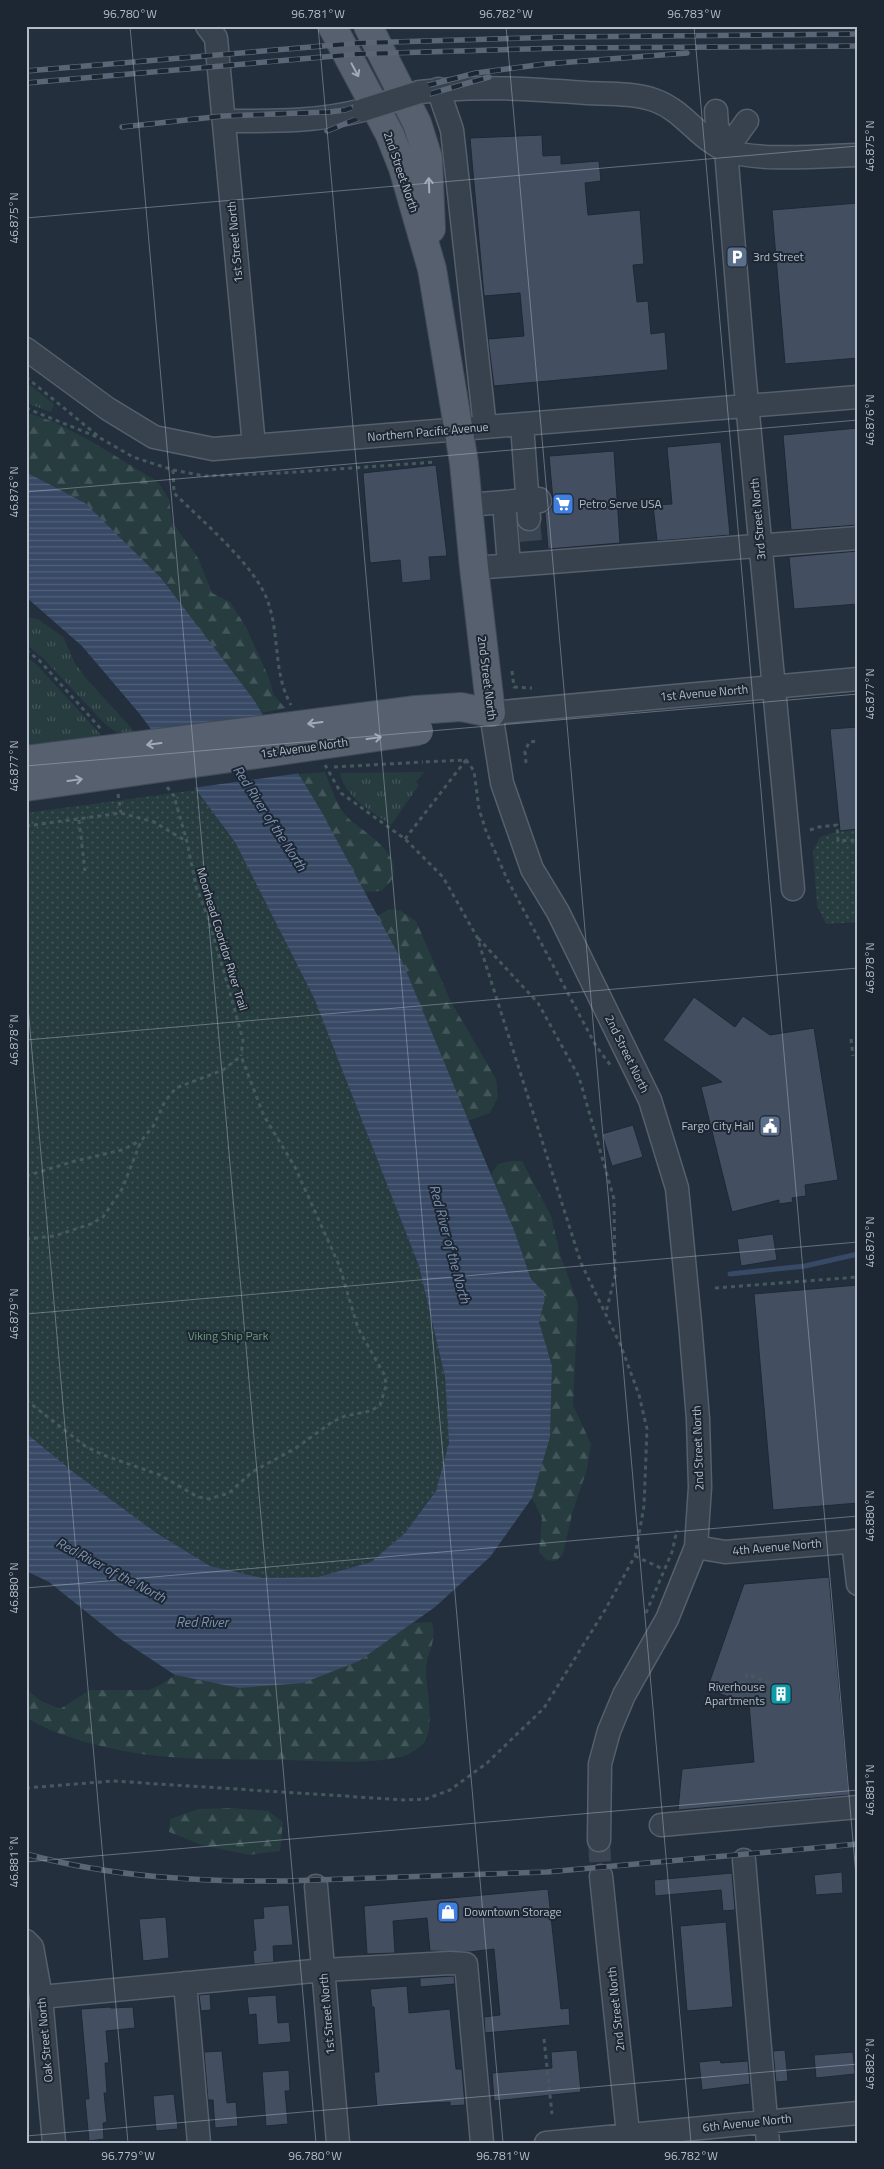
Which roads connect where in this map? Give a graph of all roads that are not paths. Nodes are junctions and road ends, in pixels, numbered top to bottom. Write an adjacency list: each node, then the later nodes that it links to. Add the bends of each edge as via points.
1 (332, 26): 10 (main road, 2nd Street North, one-way to 10, via 390,135 403,168)
2 (368, 26): 10 (main road, 2nd Street North, one-way to 2, via 428,158 417,123)
3 (212, 32): 6 (street, 1st Street North)
4 (429, 90): 6 (street, bridge, via 341,116); 8 (street, via 552,91 643,97 670,107 705,138); 15 (street, via 452,130)
5 (716, 111): 8 (street, 3rd Street North, via 717,126)
6 (224, 121): 16 (street, 1st Street North)
7 (747, 121): 8 (street)
8 (726, 150): 9 (street, via 755,156); 13 (street, 3rd Street North)
9 (858, 155)
10 (432, 269): 15 (main road, 2nd Street North)
11 (26, 349): 16 (street, Northern Pacific Avenue, via 108,409 154,437 213,449)
12 (858, 397): 13 (street, Northern Pacific Avenue)
13 (748, 406): 14 (street, Northern Pacific Avenue); 20 (street, 3rd Street North)
14 (522, 424): 15 (street, Northern Pacific Avenue); 17 (street, via 533,512)
15 (472, 428): 16 (street, Northern Pacific Avenue); 18 (main road, 2nd Street North)
16 (254, 446)
17 (504, 502): 18 (street); 21 (street)
18 (468, 505): 22 (main road, 2nd Street North)
19 (858, 538): 20 (street)
20 (760, 546): 21 (street, via 538,558); 24 (street, 3rd Street North)
21 (509, 565): 22 (street)
22 (474, 568): 25 (main road, 2nd Street North)
23 (858, 679): 24 (street, 1st Avenue North)
24 (773, 687): 25 (street, 1st Avenue North); 29 (street, 3rd Street North)
25 (491, 713): 26 (main road, 1st Avenue North, via 463,723); 31 (street, 2nd Street North, via 502,783 532,869 558,912 650,1100 676,1188 698,1419 700,1488)
26 (417, 721): 27 (main road, 1st Avenue North, one-way to 27, bridge); 28 (main road, 1st Avenue North, one-way to 26, bridge)
27 (26, 760)
28 (26, 787)
29 (793, 889)
30 (856, 1541): 31 (street, 4th Avenue North, via 725,1552); 32 (street)
31 (696, 1547): 35 (street, 2nd Street North, via 667,1619 624,1695 609,1731 600,1764)
32 (858, 1584)
33 (858, 1807): 34 (street)
34 (661, 1825)
35 (599, 1840)
36 (744, 1860): 44 (street)
37 (602, 1876): 45 (street, 2nd Street North)
38 (316, 1886): 40 (street, 1st Street North)
39 (26, 1941): 42 (street, Oak Street North, via 32,1946)
40 (324, 1970): 41 (street); 48 (street, 1st Street North); 49 (street, via 466,1964)
41 (184, 1983): 42 (street); 47 (street)
42 (41, 1997): 46 (street, Oak Street North)
43 (858, 2112): 44 (street, 6th Avenue North)
44 (767, 2132): 45 (street, 6th Avenue North)
45 (629, 2139): 50 (street, 6th Avenue North)
46 (54, 2143)
47 (199, 2143)
48 (338, 2143)
49 (482, 2143)
50 (546, 2143)

